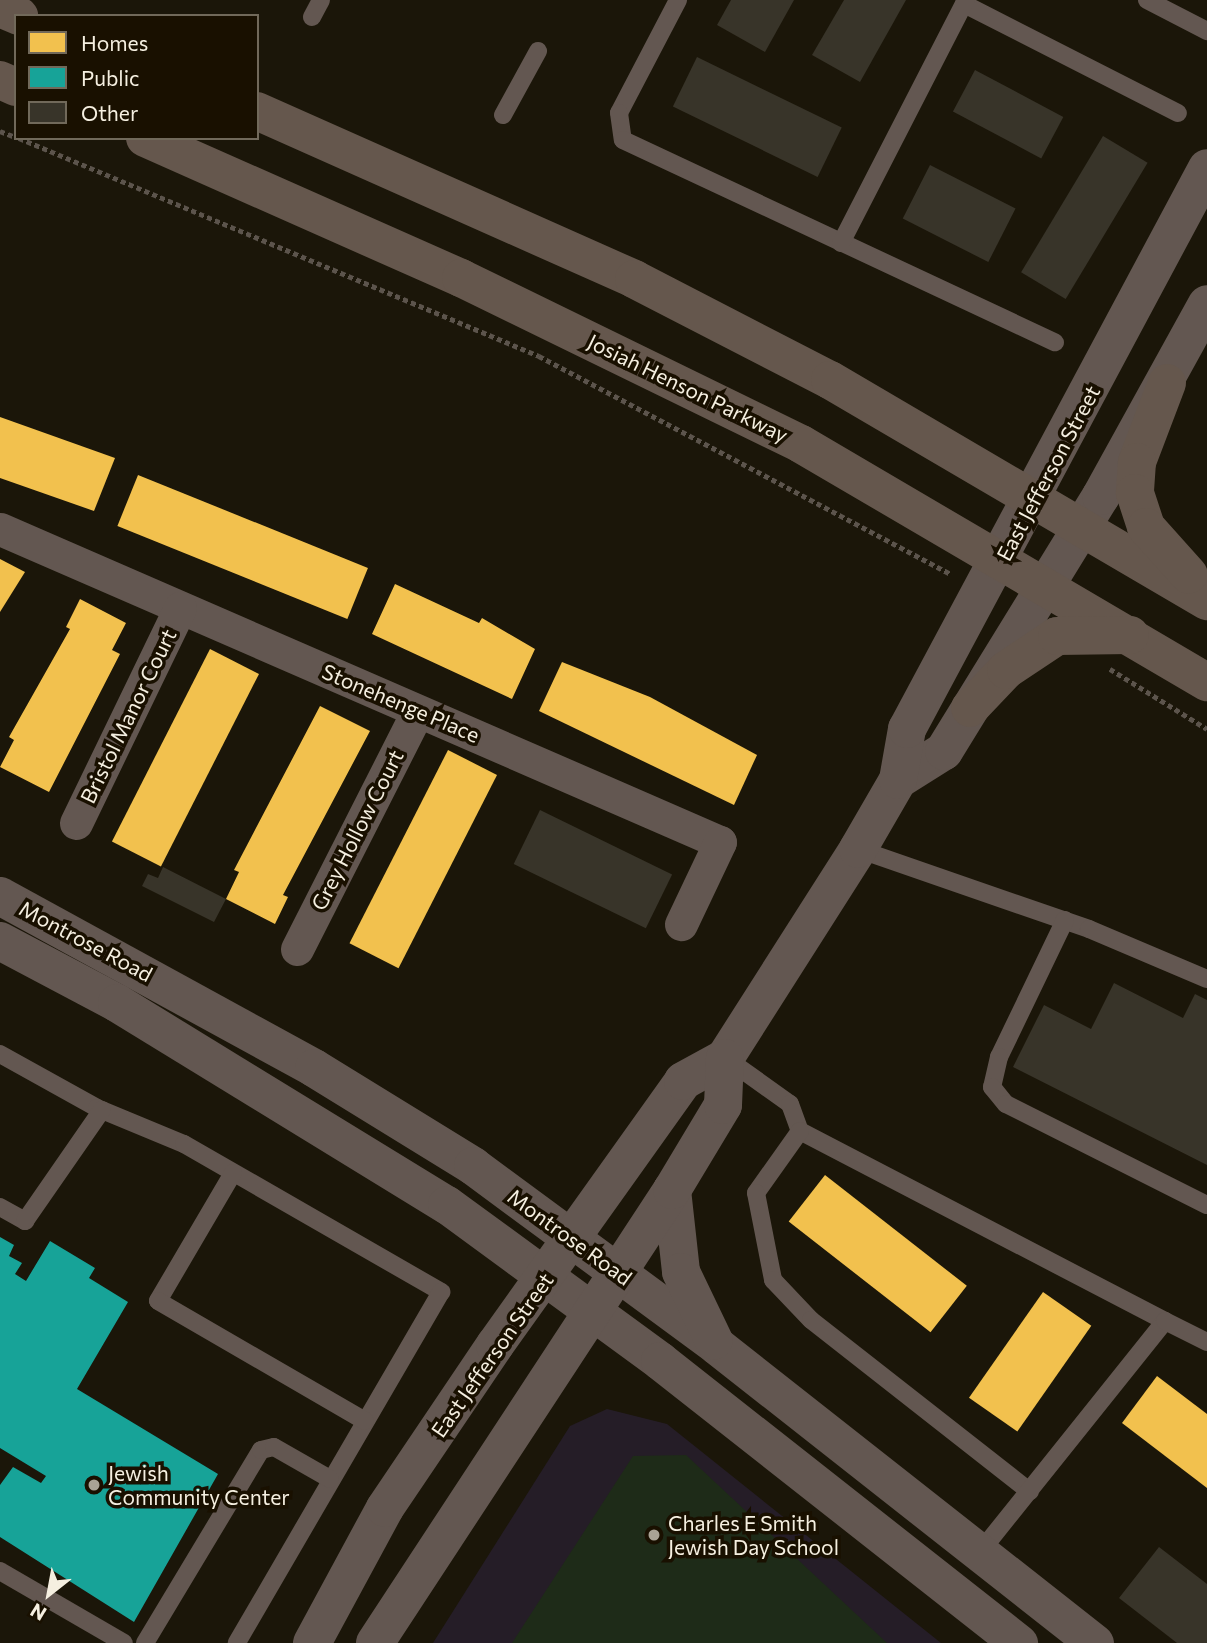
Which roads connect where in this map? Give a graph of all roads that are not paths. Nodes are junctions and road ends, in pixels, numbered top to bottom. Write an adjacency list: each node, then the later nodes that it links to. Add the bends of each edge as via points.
1 (321, 0): 5 (lane)
2 (678, 0): 13 (lane, via 620,113 623,140)
3 (1147, 0): 6 (lane)
4 (965, 2): 9 (lane); 13 (lane)
5 (312, 17)
6 (1207, 31)
7 (538, 51): 10 (lane)
8 (259, 112): 17 (main road, via 634,279)
9 (1178, 113)
10 (503, 115)
11 (149, 140): 20 (main road, Josiah Henson Parkway, via 604,345 802,444)
12 (1207, 168): 17 (street, East Jefferson Street)
13 (841, 243): 15 (lane)
14 (1207, 304): 16 (street, East Jefferson Street)
15 (1055, 342)
16 (1167, 383): 18 (street, East Jefferson Street); 22 (main road, via 1137,462 1136,505 1153,536)
17 (1035, 498): 18 (main road); 20 (street, East Jefferson Street)
18 (1083, 526): 21 (street, East Jefferson Street); 23 (main road)
19 (0, 529): 24 (street, Stonehenge Place)
20 (1003, 558): 21 (main road, Josiah Henson Parkway); 29 (street, East Jefferson Street, via 907,729)
21 (1047, 583): 25 (main road, Josiah Henson Parkway); 27 (street, East Jefferson Street)
22 (1207, 594)
23 (1207, 601)
24 (180, 608): 28 (street, Stonehenge Place); 30 (street, Bristol Manor Court)
25 (1134, 636): 26 (main road, Josiah Henson Parkway); 27 (main road, via 1057,636 1006,670)
26 (1207, 682)
27 (970, 708): 29 (street, East Jefferson Street, via 944,751)
28 (418, 712): 34 (street, Stonehenge Place, via 720,842); 36 (street, Grey Hollow Court)
29 (898, 780): 31 (street, East Jefferson Street)
30 (76, 823)
31 (858, 849): 33 (lane); 39 (street, East Jefferson Street)
32 (5, 911): 46 (street, Montrose Road, via 314,1068)
33 (1065, 920): 37 (lane); 44 (lane, via 999,1057 992,1087 1006,1104)
34 (681, 924)
35 (0, 941): 48 (street, Montrose Road, via 301,1115 447,1205)
36 (297, 949)
37 (1207, 979)
38 (0, 1054): 40 (lane)
39 (725, 1058): 41 (lane, via 790,1104); 43 (street, via 723,1105); 46 (street, East Jefferson Street, via 683,1081)
40 (102, 1110): 42 (lane); 45 (lane, via 25,1221)
41 (800, 1131): 50 (lane); 55 (lane, via 756,1193 773,1280 811,1320)
42 (233, 1173): 53 (lane, via 158,1301); 53 (lane, via 441,1292)
43 (672, 1190): 47 (street); 52 (street, via 681,1272)
44 (1207, 1205)
45 (0, 1207)
46 (575, 1239): 47 (street, Montrose Road); 48 (street, East Jefferson Street)
47 (620, 1273): 49 (street); 52 (street, Montrose Road)
48 (546, 1277): 49 (street, Montrose Road); 61 (street, East Jefferson Street, via 385,1508)
49 (592, 1312): 62 (street); 63 (street, Montrose Road)
50 (1165, 1321): 51 (lane); 55 (lane)
51 (1207, 1342)
52 (716, 1346): 56 (street, Montrose Road)
53 (365, 1421): 54 (lane)
54 (330, 1479): 59 (lane, via 274,1447 261,1450); 60 (lane)
55 (1030, 1492): 56 (lane)
56 (980, 1552): 64 (street, Montrose Road)
57 (0, 1570): 58 (lane)
58 (124, 1643)
59 (145, 1643)
60 (237, 1643)
61 (312, 1643)
62 (375, 1643)
63 (1019, 1643)
64 (1095, 1643)

